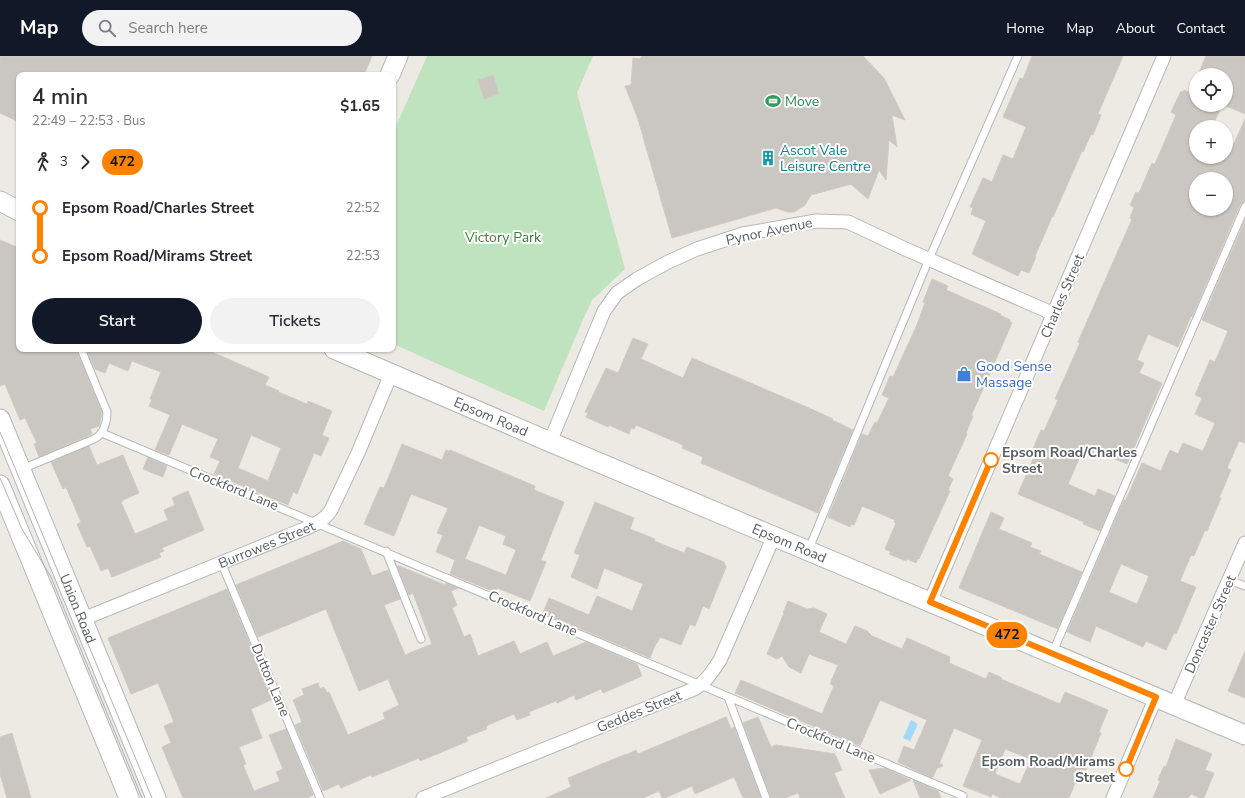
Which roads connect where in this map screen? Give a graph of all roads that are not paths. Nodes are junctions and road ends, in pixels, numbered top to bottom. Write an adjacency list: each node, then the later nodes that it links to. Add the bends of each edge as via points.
1 (398, 56): 4 (main road)
2 (1018, 56): 10 (lane)
3 (1164, 56): 11 (street, Charles Street)
4 (391, 72)
5 (0, 201): 7 (main road)
6 (1245, 207): 33 (lane)
7 (16, 209)
8 (0, 211): 9 (main road)
9 (16, 216)
10 (929, 259): 11 (street, Pynor Avenue); 17 (street, Pynor Avenue, via 848,222 816,220 743,234 697,249 668,262 617,293 604,312); 25 (lane)
11 (1054, 314): 29 (street, Charles Street)
12 (81, 352): 16 (lane, via 106,412 107,418)
13 (341, 352): 14 (main road, Epsom Road)
14 (392, 374): 17 (main road, Epsom Road); 21 (street, Burrowes Street, via 331,510)
15 (0, 419): 18 (main road, Union Road)
16 (102, 433): 18 (lane, via 94,439); 21 (lane, Crockford Lane)
17 (550, 442): 22 (main road, Epsom Road)
18 (21, 470): 19 (main road); 30 (main road, Union Road)
19 (0, 478)
20 (0, 485): 31 (main road, Union Road)
21 (317, 523): 24 (lane, Crockford Lane); 26 (street, Burrowes Street)
22 (774, 536): 25 (main road, Epsom Road); 34 (street, Geddes Street, via 720,660)
23 (1245, 543): 27 (street, Doncaster Street)
24 (386, 551): 32 (lane); 34 (lane, Crockford Lane)
25 (808, 551): 29 (main road, Epsom Road)
26 (221, 562): 30 (street, Burrowes Street); 42 (lane, Dutton Lane)
27 (1229, 580): 28 (lane); 37 (street, Doncaster Street)
28 (1245, 586)
29 (930, 602): 33 (main road, Epsom Road)
30 (83, 619): 31 (main road, Burrowes Street); 41 (main road, Union Road)
31 (59, 628): 40 (main road, Union Road)
32 (421, 639)
33 (1052, 654): 36 (main road, Epsom Road)
34 (701, 684): 35 (lane, Crockford Lane); 43 (street, Geddes Street)
35 (728, 697): 39 (lane, Crockford Lane); 44 (lane)
36 (1156, 697): 37 (main road, Epsom Road); 45 (street)
37 (1174, 704): 38 (main road, Epsom Road)
38 (1245, 735)
39 (963, 796)
40 (129, 798)
41 (156, 798)
42 (320, 798)
43 (423, 798)
44 (766, 798)
45 (1113, 798)

